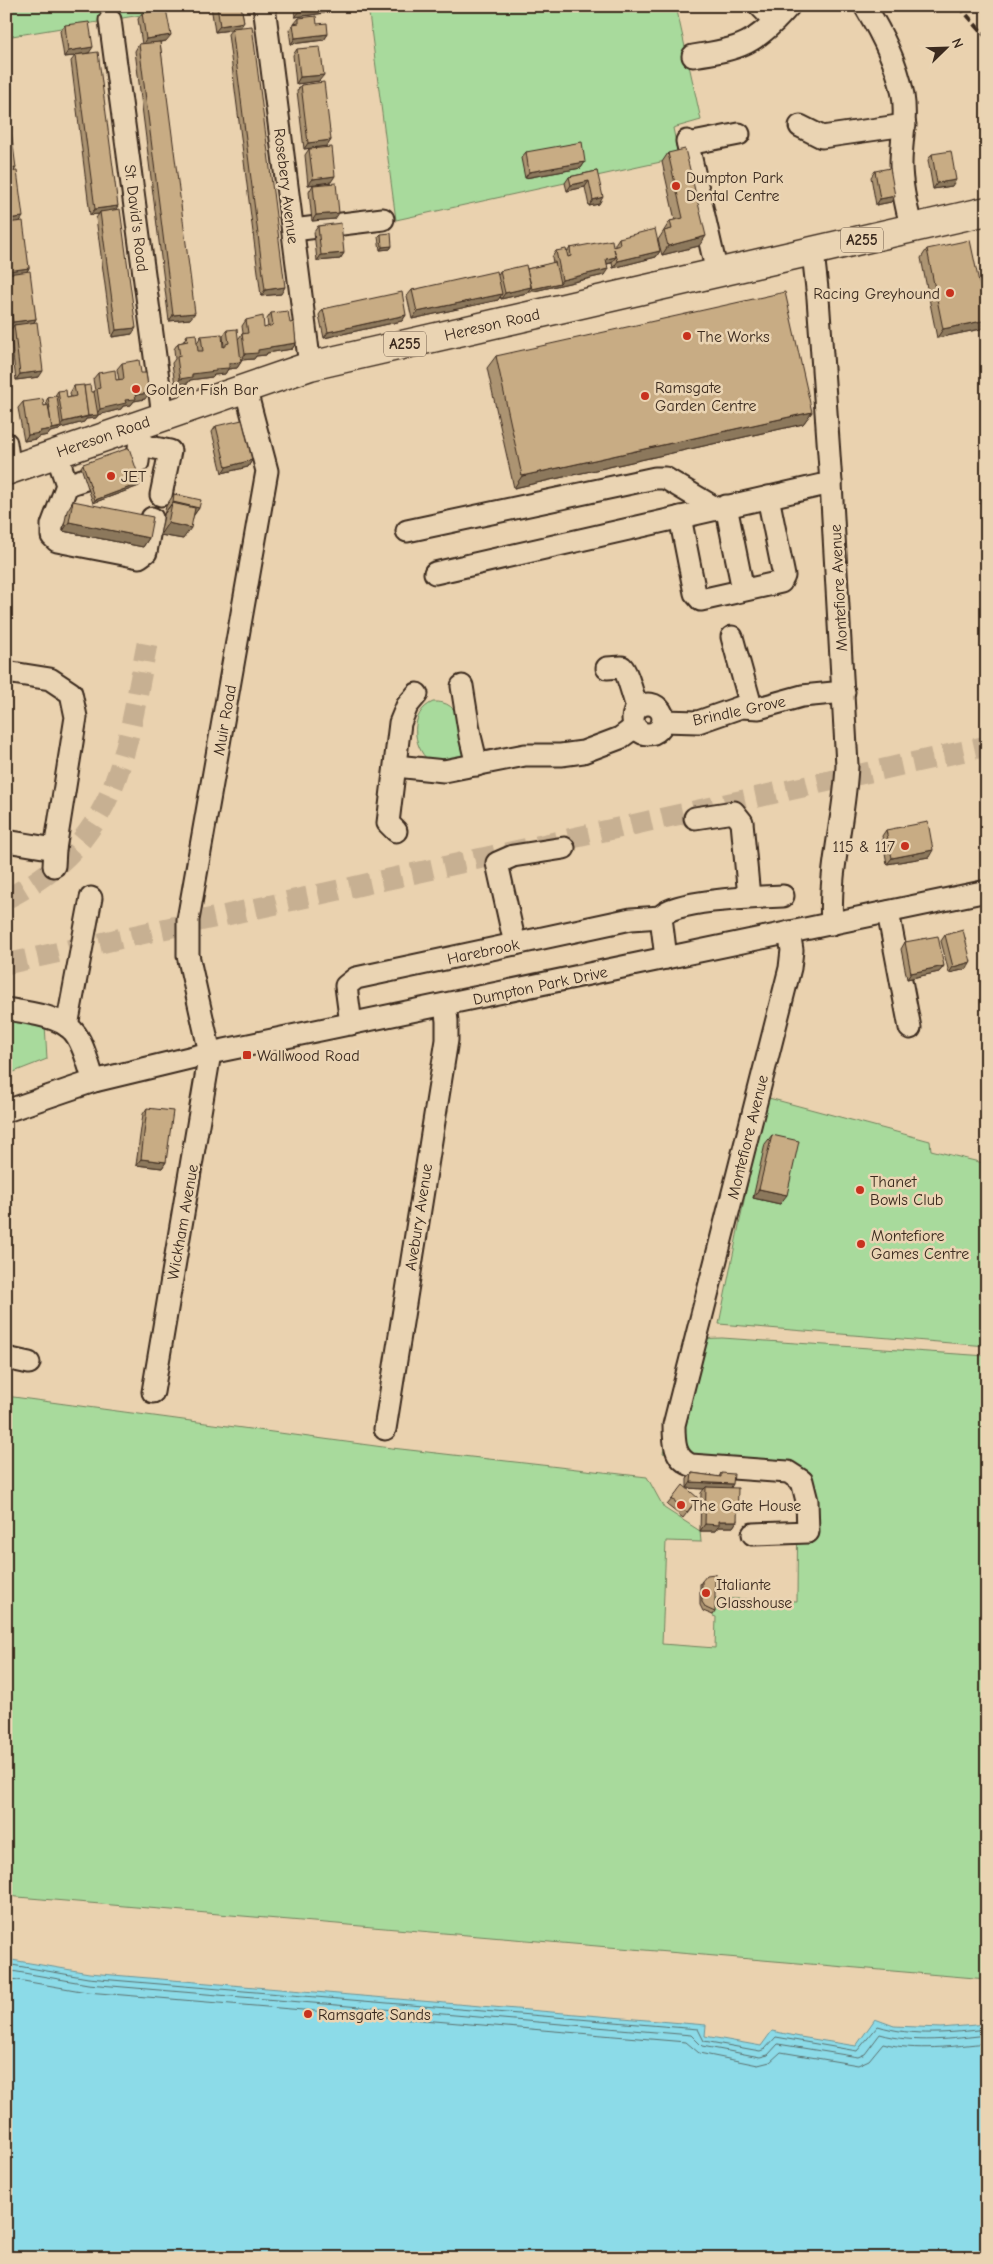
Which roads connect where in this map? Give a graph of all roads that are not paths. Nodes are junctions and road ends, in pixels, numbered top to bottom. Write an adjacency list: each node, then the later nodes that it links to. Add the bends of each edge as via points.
1 (264, 6): 13 (street, Rosebery Avenue)
2 (760, 6): 4 (street)
3 (865, 6): 7 (street, via 882,34 896,69 903,95)
4 (782, 14): 6 (street, via 758,37 743,46)
5 (110, 20): 18 (street, St. David's Road)
6 (693, 56)
7 (905, 125): 8 (street, via 822,137); 12 (street, via 901,163 903,195)
8 (800, 126)
9 (739, 134): 15 (street, via 687,143)
10 (987, 211): 12 (main road, Hereson Road / A255)
11 (383, 219): 13 (street)
12 (912, 229): 14 (main road, Hereson Road / A255)
13 (293, 230): 16 (street, Rosebery Avenue)
14 (813, 252): 15 (main road, Hereson Road / A255); 21 (street, Montefiore Avenue)
15 (717, 272): 16 (main road, Hereson Road / A255)
16 (310, 366): 17 (main road, Hereson Road / A255)
17 (245, 387): 18 (main road, Hereson Road / A255); 60 (street, Muir Road, via 267,472 188,920 188,955)
18 (148, 428): 19 (main road, Hereson Road / A255); 22 (street, via 138,462); 23 (street, via 170,451)
19 (56, 452): 20 (main road, Hereson Road / A255); 22 (street)
20 (8, 461)
21 (831, 483): 24 (street); 35 (street, Montefiore Avenue)
22 (67, 485): 27 (street, via 52,526 52,536 57,542 139,557 146,552)
23 (161, 496)
24 (768, 497): 25 (street); 30 (street, via 784,576 781,582)
25 (721, 507): 26 (street); 28 (street, via 665,478 655,478); 30 (street)
26 (680, 517): 29 (street); 30 (street, via 695,593 701,600)
27 (152, 518)
28 (407, 531)
29 (435, 572)
30 (743, 590)
31 (732, 637): 37 (street)
32 (614, 662): 38 (street, via 627,671)
33 (6, 672): 43 (street, via 50,679 71,693 76,718 54,858)
34 (462, 686): 39 (street)
35 (844, 692): 37 (street, Brindle Grove, via 802,696 759,708); 51 (street, Montefiore Avenue, via 846,784 830,899)
36 (416, 694): 40 (street, via 400,723)
37 (751, 706): 38 (street, Brindle Grove, via 698,722 663,720 661,710 647,703)
38 (636, 717): 39 (street, via 620,738 600,747 561,755 525,755)
39 (477, 765): 40 (street, via 444,771)
40 (396, 766): 42 (street, via 388,823)
41 (694, 818): 47 (street, via 734,812 742,822)
42 (396, 831)
43 (6, 841)
44 (564, 848): 53 (street, via 513,856 497,864)
45 (987, 892): 49 (street, Dumpton Park Drive)
46 (784, 896): 47 (street, Harebrook)
47 (749, 897): 50 (street, Harebrook, via 667,910)
48 (91, 898): 58 (street)
49 (888, 912): 51 (street, Dumpton Park Drive); 59 (street)
50 (661, 917): 53 (street, Harebrook, via 631,919); 54 (street)
51 (832, 924): 52 (street, Dumpton Park Drive)
52 (789, 932): 54 (street, Dumpton Park Drive); 67 (street, Montefiore Avenue, via 790,968 674,1425 674,1442 683,1462 788,1472 802,1480 807,1501 808,1532)
53 (515, 944): 57 (street, Harebrook, via 356,978 346,986)
54 (666, 958): 55 (street, Dumpton Park Drive)
55 (444, 1005): 57 (street, Dumpton Park Drive); 66 (street, Avebury Avenue, via 447,1040)
56 (6, 1009): 58 (street, via 44,1016)
57 (350, 1024): 60 (street, Dumpton Park Drive)
58 (67, 1026): 61 (street, via 79,1042)
59 (910, 1028)
60 (210, 1053): 61 (street, Dumpton Park Drive); 65 (street, Wickham Avenue)
61 (94, 1081): 62 (street, Dumpton Park Drive)
62 (6, 1111)
63 (6, 1358): 64 (street)
64 (29, 1363)
65 (153, 1392)
66 (385, 1429)
67 (753, 1534)

